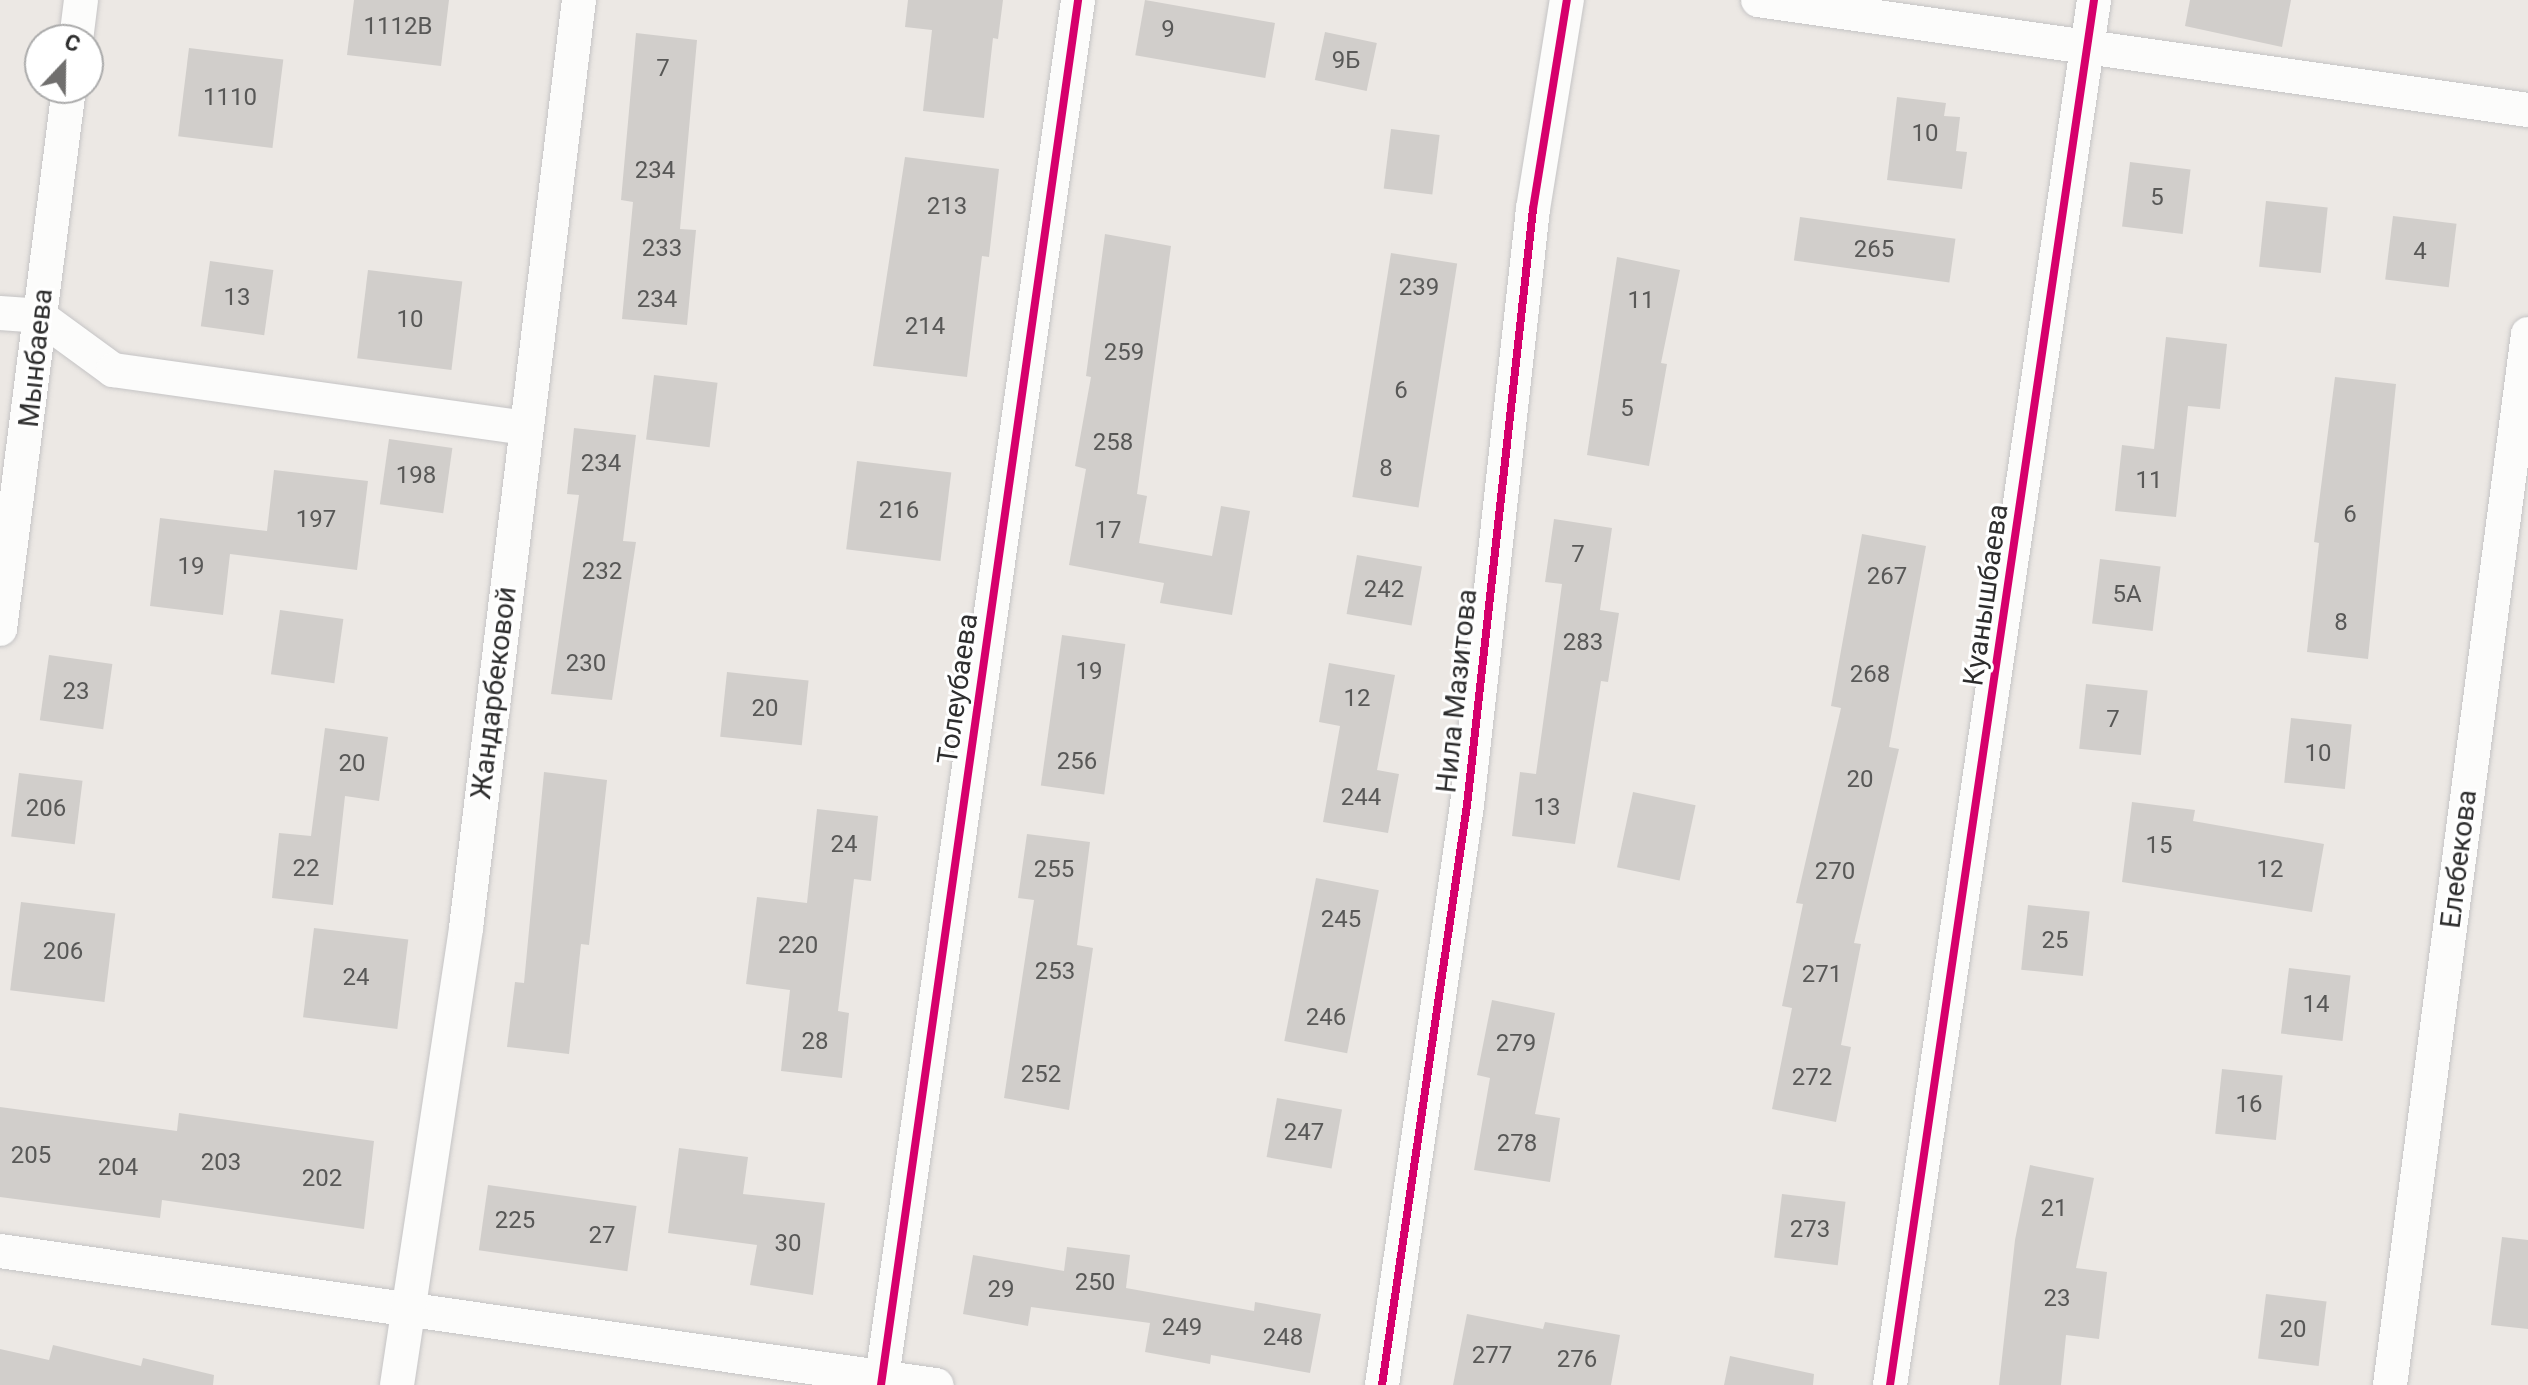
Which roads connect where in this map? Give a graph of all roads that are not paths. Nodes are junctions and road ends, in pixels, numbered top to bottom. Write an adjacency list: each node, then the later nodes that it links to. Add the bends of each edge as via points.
1 (81, 0): 7 (street)
2 (579, 0): 14 (street, Жандарбековой)
3 (1078, 0): 18 (street, Толеубаева)
4 (1567, 0): 21 (street, Нила Мазитова, via 1533,209 1467,805)
5 (1758, 0): 8 (street)
6 (2094, 0): 8 (street, Куанышбаева)
7 (78, 24)
8 (2087, 45): 10 (street); 22 (street, Куанышбаева)
9 (67, 104): 12 (street, Мынбаева)
10 (2528, 110)
11 (0, 313): 12 (street)
12 (39, 316): 14 (street, via 113,370); 15 (street, Мынбаева, via 36,381)
13 (2528, 334): 23 (street, Елебекова)
14 (526, 428): 17 (street, Жандарбековой, via 466,928)
15 (0, 629)
16 (0, 1251): 17 (street)
17 (407, 1312): 18 (street); 19 (street, Жандарбековой)
18 (882, 1382): 20 (street)
19 (397, 1385)
20 (936, 1385)
21 (1382, 1385)
22 (1890, 1385)
23 (2390, 1385)

